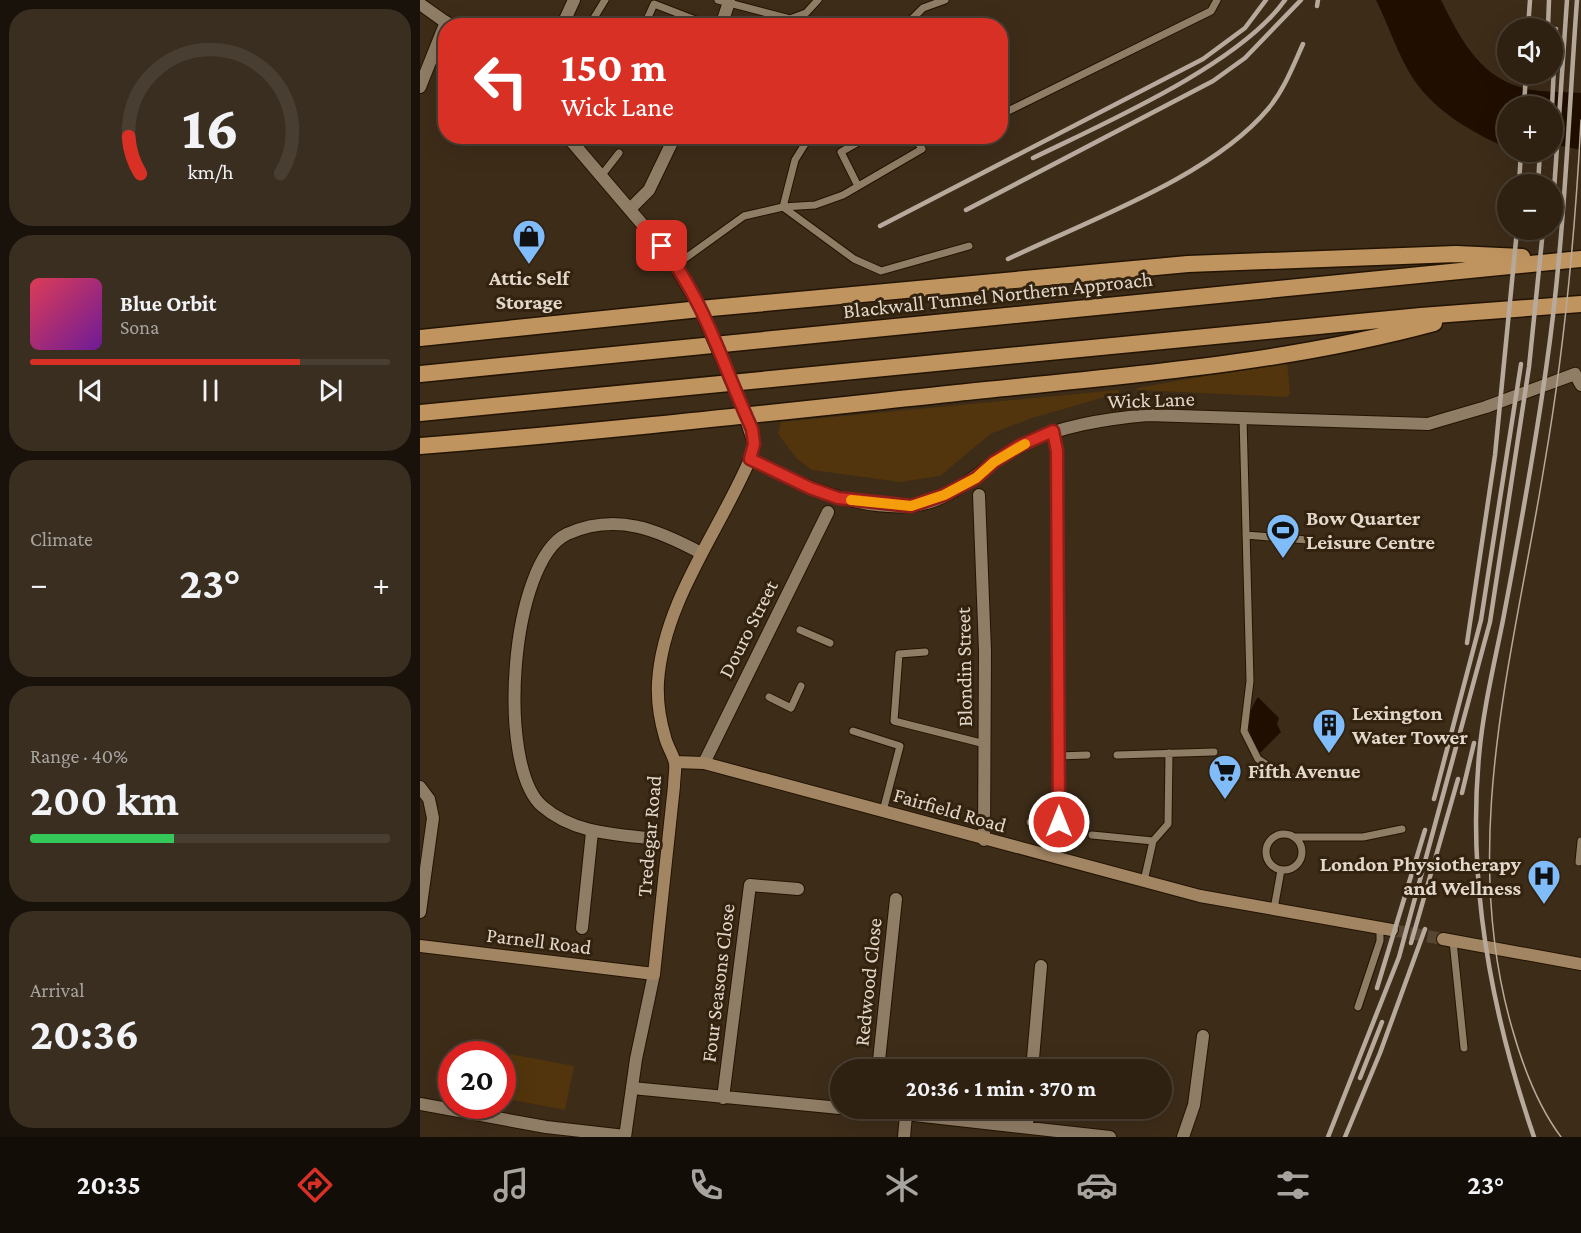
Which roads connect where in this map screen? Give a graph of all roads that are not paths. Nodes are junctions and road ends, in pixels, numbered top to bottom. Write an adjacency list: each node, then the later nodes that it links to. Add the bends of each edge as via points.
1 (574, 0): 9 (street)
2 (605, 0): 10 (lane)
3 (818, 0): 15 (lane, via 806,13)
4 (945, 0): 16 (lane, via 923,8)
5 (1217, 0): 19 (lane, via 1211,10)
6 (725, 1): 13 (street); 14 (lane)
7 (420, 4): 8 (street)
8 (440, 18)
9 (566, 18)
10 (594, 18)
11 (648, 18): 12 (lane, via 654,4)
12 (690, 18)
13 (722, 18)
14 (786, 18)
15 (793, 18)
16 (913, 18)
17 (438, 48): 18 (street)
18 (420, 87)
19 (1008, 111)
20 (574, 144): 26 (street)
21 (671, 144): 29 (street, via 650,190)
22 (805, 144): 28 (lane, via 795,160)
23 (855, 144): 27 (lane, via 841,152)
24 (919, 144): 27 (lane, via 922,149)
25 (619, 153): 26 (lane)
26 (600, 176): 29 (street)
27 (858, 186): 28 (lane, via 815,205)
28 (783, 207): 30 (lane, via 854,259 881,272); 32 (lane, via 744,216)
29 (630, 209): 32 (street)
30 (969, 246)
31 (1579, 259): 35 (highway, via 1456,254 1188,264); 37 (highway, Blackwall Tunnel Northern Approach)
32 (676, 265): 35 (street)
33 (1581, 304): 34 (highway)
34 (1476, 311): 39 (highway, via 1366,341 1223,365); 40 (highway)
35 (702, 314): 36 (highway); 39 (main road, bridge)
36 (420, 338)
37 (420, 374)
38 (1579, 377): 41 (street, Wick Lane, via 1428,424)
39 (744, 411): 43 (highway); 44 (main road, Tredegar Road, via 754,444)
40 (420, 413)
41 (1243, 418): 42 (street, Wick Lane, via 1137,416); 47 (lane)
42 (1053, 431): 44 (street, Wick Lane, via 1019,446 976,478 944,495 911,506 838,498); 60 (lane, via 1057,451)
43 (420, 446)
44 (750, 459): 49 (main road, Tredegar Road)
45 (979, 495): 56 (street, Blondin Street)
46 (828, 512): 63 (street, Douro Street, via 780,620)
47 (1246, 535): 48 (lane); 64 (lane, via 1250,681 1244,731 1258,759)
48 (1307, 540)
49 (701, 553): 62 (main road, Tredegar Road, via 667,635 658,683 665,738); 69 (street, via 649,528 606,525 566,535 547,552 536,574 515,657 514,696 520,753 539,804 561,820)
50 (800, 630): 51 (lane)
51 (830, 643)
52 (925, 652): 56 (lane, via 899,654 894,721)
53 (801, 686): 54 (lane, via 791,708)
54 (769, 697)
55 (854, 731): 66 (lane, via 900,746)
56 (985, 744): 73 (street, Blondin Street)
57 (1215, 752): 58 (lane)
58 (1169, 753): 59 (lane); 74 (lane, via 1168,824)
59 (1118, 755)
60 (1058, 756): 61 (lane); 67 (lane, via 1059,822)
61 (1087, 756)
62 (675, 762): 63 (main road, Fairfield Road); 89 (main road, Tredegar Road)
63 (704, 763): 66 (main road, Fairfield Road)
64 (1291, 776)
65 (420, 787): 82 (street, via 429,799 433,818)
66 (883, 812): 73 (main road, Fairfield Road)
67 (1030, 822)
68 (1402, 829): 71 (lane, via 1363,837)
69 (592, 832): 72 (street); 83 (street)
70 (1092, 835): 74 (lane)
71 (1294, 837): 77 (lane, via 1301,847 1301,858 1292,868); 77 (lane, via 1281,834 1267,845 1267,860)
72 (648, 838)
73 (984, 840): 78 (main road, Fairfield Road)
74 (1153, 841): 78 (lane)
75 (1581, 841): 76 (lane)
76 (1579, 862)
77 (1281, 870): 81 (lane)
78 (1143, 881): 81 (main road, Fairfield Road)
79 (798, 889): 96 (street, Four Seasons Close, via 750,885)
80 (896, 899): 93 (street, Redwood Close)
81 (1274, 909): 84 (main road, Fairfield Road)
82 (420, 912)
83 (582, 928)
84 (1386, 929): 90 (lane)
85 (1448, 940): 87 (main road); 92 (lane)
86 (420, 946): 89 (main road, Parnell Road)
87 (1581, 964)
88 (1041, 966): 94 (street)
89 (654, 974): 95 (street, Tredegar Road)
90 (1358, 1007)
91 (1203, 1036): 108 (street, via 1194,1105)
92 (1464, 1048)
93 (879, 1059)
94 (1033, 1059)
95 (632, 1088): 96 (street); 104 (street, Tredegar Road)
96 (723, 1098): 98 (street)
97 (420, 1104): 104 (street)
98 (830, 1107)
99 (906, 1119): 105 (street)
100 (944, 1119): 102 (street)
101 (1027, 1119): 103 (street)
102 (981, 1123): 103 (street); 106 (street)
103 (1027, 1126): 107 (street)
104 (625, 1137)
105 (904, 1137)
106 (980, 1137)
107 (1110, 1137)
108 (1183, 1137)

